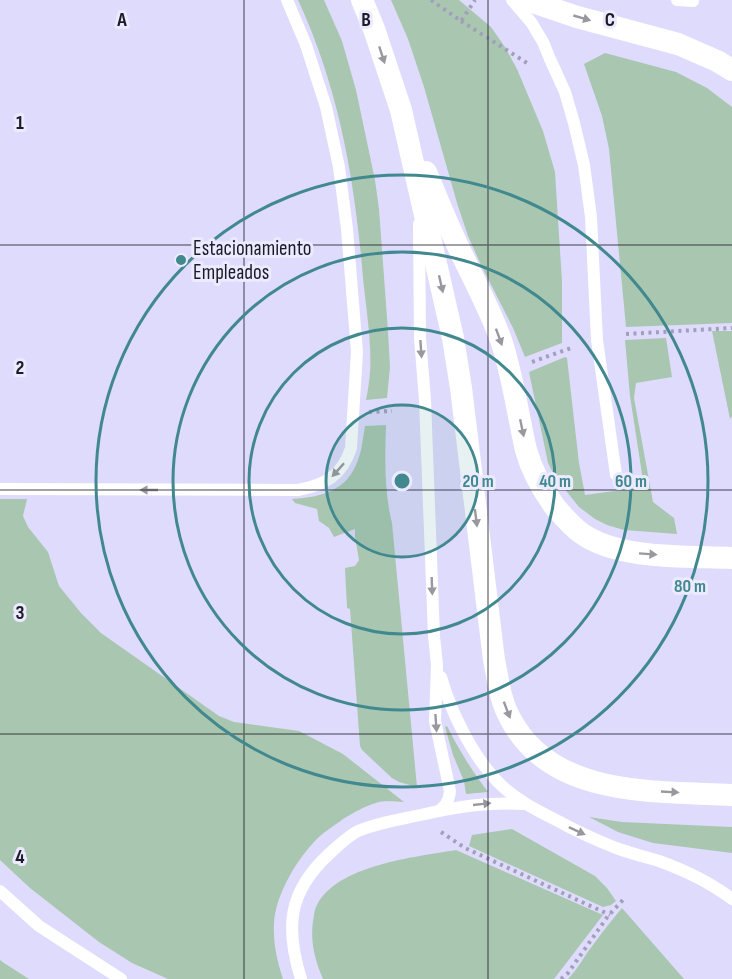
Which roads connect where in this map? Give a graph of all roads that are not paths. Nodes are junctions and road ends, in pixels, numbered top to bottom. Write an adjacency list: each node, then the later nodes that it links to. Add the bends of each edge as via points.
1 (287, 0): 11 (lane, one-way to 11, via 326,107 347,229 360,414 342,468 321,484 298,490)
2 (362, 0): 8 (street, one-way to 8)
3 (512, 0): 10 (lane, via 543,42 565,92 584,165 591,217 597,340)
4 (527, 0): 7 (street, one-way to 7, via 678,44)
5 (677, 0): 6 (lane)
6 (693, 1)
7 (732, 70)
8 (401, 110): 9 (street); 12 (street, one-way to 12, via 501,341 527,451 546,495 563,516 598,543 643,554)
9 (418, 186): 13 (lane, one-way to 13, via 420,338); 14 (street, one-way to 14, via 453,338 494,660 509,717 523,740 540,755 564,771 592,782 642,790)
10 (616, 475)
11 (0, 489)
12 (732, 558)
13 (437, 665): 15 (lane, via 454,715 469,742 497,781); 16 (lane, one-way to 16, via 435,721 450,791 446,806)
14 (732, 795)
15 (525, 804): 16 (lane, one-way to 15, via 482,804); 18 (lane, one-way to 18, via 615,847 662,862)
16 (439, 811): 20 (lane, via 356,832 309,876 297,896 292,917 292,939)
17 (0, 891): 19 (lane, via 39,926)
18 (732, 899)
19 (121, 979)
20 (301, 979)

